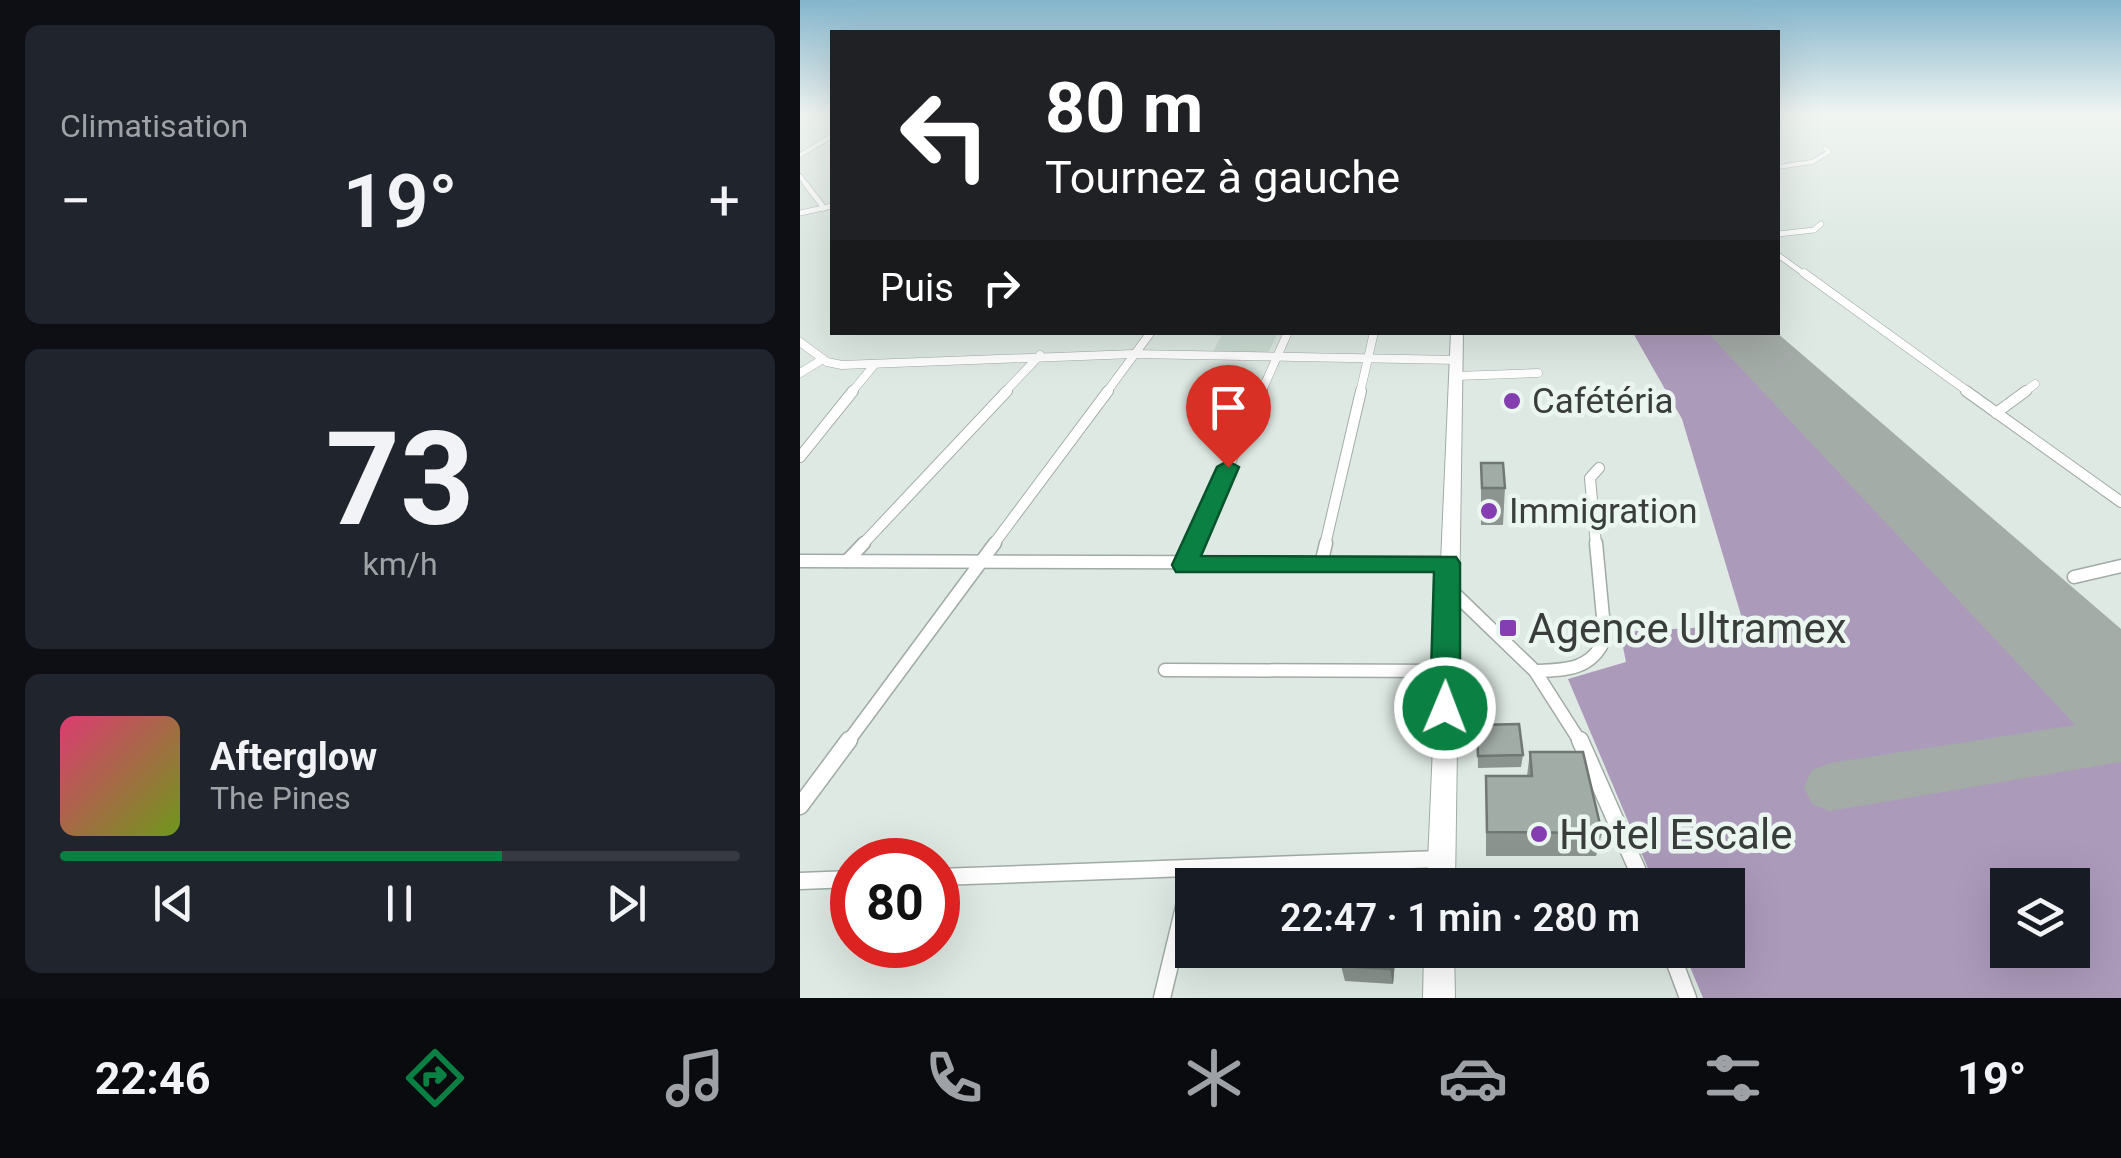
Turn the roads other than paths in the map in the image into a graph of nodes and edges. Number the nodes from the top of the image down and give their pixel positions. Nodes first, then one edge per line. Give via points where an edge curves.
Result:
1 (1812, 162) edge
2 (1780, 168) edge
3 (800, 176) edge
4 (830, 206) edge
5 (824, 208) junction
6 (800, 213) edge
7 (1821, 224) dead end
8 (1780, 234) edge
9 (1780, 256) edge
10 (1149, 335) edge
11 (1287, 335) edge
12 (1373, 335) edge
13 (1458, 335) edge
14 (800, 342) edge
15 (1134, 354) junction
16 (1040, 355) junction
17 (1277, 358) junction
18 (1368, 358) junction
19 (823, 359) junction
20 (874, 364) junction
21 (1456, 368) junction
22 (800, 373) edge
23 (1538, 373) dead end
24 (2035, 384) dead end
25 (1996, 413) junction
26 (800, 457) edge
27 (1599, 468) dead end
28 (2121, 502) edge
29 (800, 561) edge
30 (846, 561) junction
31 (1447, 563) junction
32 (1321, 564) junction
33 (975, 565) junction
34 (1184, 565) junction
35 (2121, 566) edge
36 (2074, 576) dead end
37 (1447, 587) junction
38 (1166, 670) dead end
39 (1446, 671) junction
40 (1535, 671) junction
41 (800, 806) edge
42 (1441, 859) junction
43 (1237, 868) edge
44 (1441, 868) edge
45 (1637, 868) edge
46 (1175, 870) edge
47 (960, 876) edge
48 (830, 879) edge
49 (800, 880) edge
50 (1175, 943) edge
51 (1440, 968) edge
52 (1677, 968) edge
53 (1162, 998) edge
54 (1439, 998) edge
55 (1688, 998) edge

1 - 2 street
3 - 5 street
4 - 5 street
5 - 6 street
7 - 8 street
9 - 25 street
10 - 15 street
11 - 17 street
12 - 18 street
13 - 21 highway
14 - 19 street
15 - 16 street
15 - 17 street
15 - 33 street
16 - 20 street
16 - 30 street
17 - 18 street
17 - 34 street
18 - 21 street
18 - 32 street
19 - 20 street
19 - 22 street
20 - 26 street
21 - 23 street
21 - 31 highway
24 - 25 street
25 - 28 street
27 - 40 street via 1590,478 1605,638 1600,654 1577,668
29 - 30 street
30 - 33 street
31 - 32 street
31 - 37 highway
32 - 34 street
33 - 34 street
33 - 41 street
35 - 36 street
37 - 39 highway
37 - 40 street
38 - 39 street
39 - 42 highway
40 - 45 street via 1574,726
42 - 43 street
42 - 44 highway
46 - 47 street
48 - 49 street
50 - 53 street
51 - 54 highway
52 - 55 street

